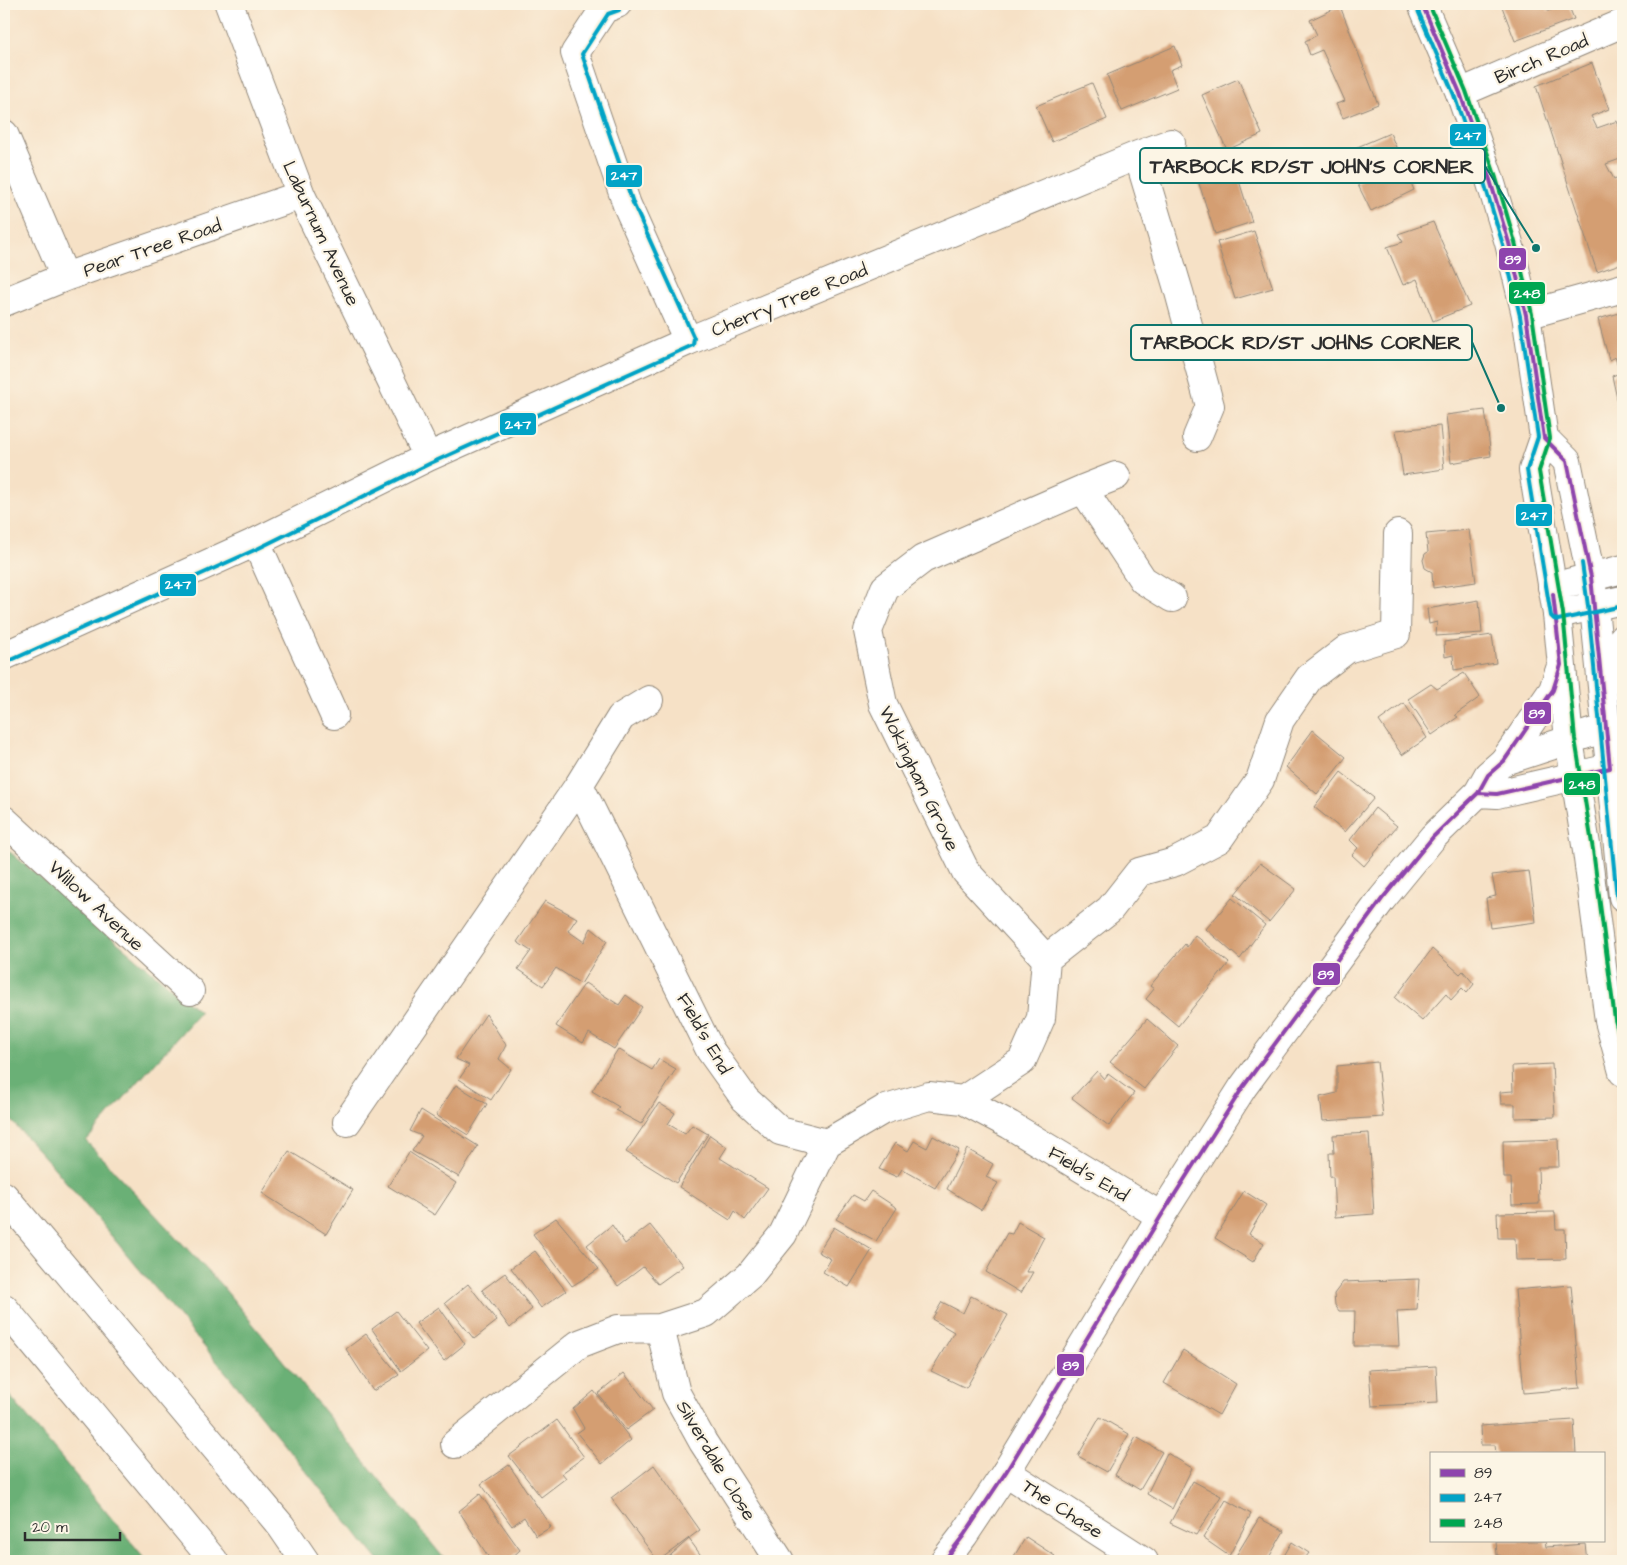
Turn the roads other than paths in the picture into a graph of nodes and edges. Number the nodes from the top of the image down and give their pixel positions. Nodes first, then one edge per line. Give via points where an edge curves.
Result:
1 (229, 4) edge
2 (617, 4) edge
3 (1422, 4) edge
4 (1623, 24) edge
5 (1460, 93) junction
6 (4, 134) edge
7 (1171, 143) dead end
8 (1138, 155) junction
9 (301, 195) junction
10 (64, 277) junction
11 (1623, 288) edge
12 (4, 302) edge
13 (1526, 315) junction
14 (688, 341) junction
15 (1197, 437) dead end
16 (1544, 438) junction
17 (428, 456) junction
18 (1116, 476) dead end
19 (1083, 489) junction
20 (1398, 534) dead end
21 (256, 542) junction
22 (1623, 569) edge
23 (1591, 577) junction
24 (1552, 587) junction
25 (1172, 598) dead end
26 (1623, 600) edge
27 (1594, 606) junction
28 (1557, 614) junction
29 (1623, 638) edge
30 (4, 656) edge
31 (1561, 665) junction
32 (1602, 690) junction
33 (649, 700) dead end
34 (334, 715) dead end
35 (1606, 728) junction
36 (1569, 740) junction
37 (1504, 761) junction
38 (1610, 768) junction
39 (1574, 776) junction
40 (579, 785) junction
41 (1478, 793) junction
42 (4, 820) edge
43 (1623, 897) edge
44 (1046, 959) junction
45 (190, 991) dead end
46 (1623, 1072) edge
47 (963, 1100) junction
48 (347, 1122) dead end
49 (827, 1143) junction
50 (4, 1196) edge
51 (1161, 1216) junction
52 (4, 1308) edge
53 (660, 1328) junction
54 (455, 1444) dead end
55 (1006, 1472) junction
56 (214, 1561) edge
57 (305, 1561) edge
58 (780, 1561) edge
59 (944, 1561) edge
60 (1144, 1561) edge

1 - 9 main road, Laburnum Avenue
2 - 14 main road via 604,9 575,53 627,205
3 - 5 main road
4 - 5 main road, Birch Road
5 - 13 main road via 1509,243
6 - 10 main road
7 - 8 main road, Cherry Tree Road
8 - 14 main road, Cherry Tree Road
8 - 15 main road via 1210,406
9 - 10 main road, Pear Tree Road
9 - 17 main road, Laburnum Avenue
10 - 12 main road, Pear Tree Road
11 - 13 main road
13 - 16 main road
14 - 17 main road, Cherry Tree Road
16 - 23 main road via 1567,461
16 - 24 main road via 1533,470
17 - 21 main road, Cherry Tree Road
18 - 19 main road, Wokingham Grove
19 - 25 main road via 1143,580
19 - 44 main road, Wokingham Grove via 923,559 885,588 868,631 883,704 966,872
20 - 44 main road via 1396,634 1348,649 1309,678 1280,720 1260,780 1219,839 1175,862 1139,872 1110,909
21 - 30 main road, Cherry Tree Road
21 - 34 main road
22 - 23 main road
23 - 24 main road
23 - 27 main road
24 - 28 main road
26 - 27 main road
27 - 28 main road
27 - 32 main road
28 - 31 main road
29 - 32 main road via 1613,655
31 - 36 main road
31 - 37 main road via 1553,690
32 - 35 main road
33 - 40 main road via 621,717
35 - 36 main road
35 - 38 main road
36 - 37 main road
36 - 39 main road
37 - 41 main road via 1488,775
38 - 39 main road
38 - 43 main road
39 - 41 main road via 1497,794
39 - 46 main road via 1609,1021
40 - 48 main road
40 - 49 main road, Field's End via 710,1050 745,1099 780,1131
41 - 51 main road via 1433,837 1382,899 1243,1087
42 - 45 main road, Willow Avenue
44 - 47 main road via 1041,1018 1022,1060
47 - 49 main road, Field's End via 929,1096 883,1110
47 - 51 main road, Field's End
49 - 53 main road via 783,1234 750,1275 706,1313
50 - 57 main road via 281,1526
51 - 55 main road
52 - 56 main road
53 - 54 main road via 618,1329 579,1344
53 - 58 main road, Silverdale Close via 676,1393 703,1442
55 - 59 main road
55 - 60 main road, The Chase

